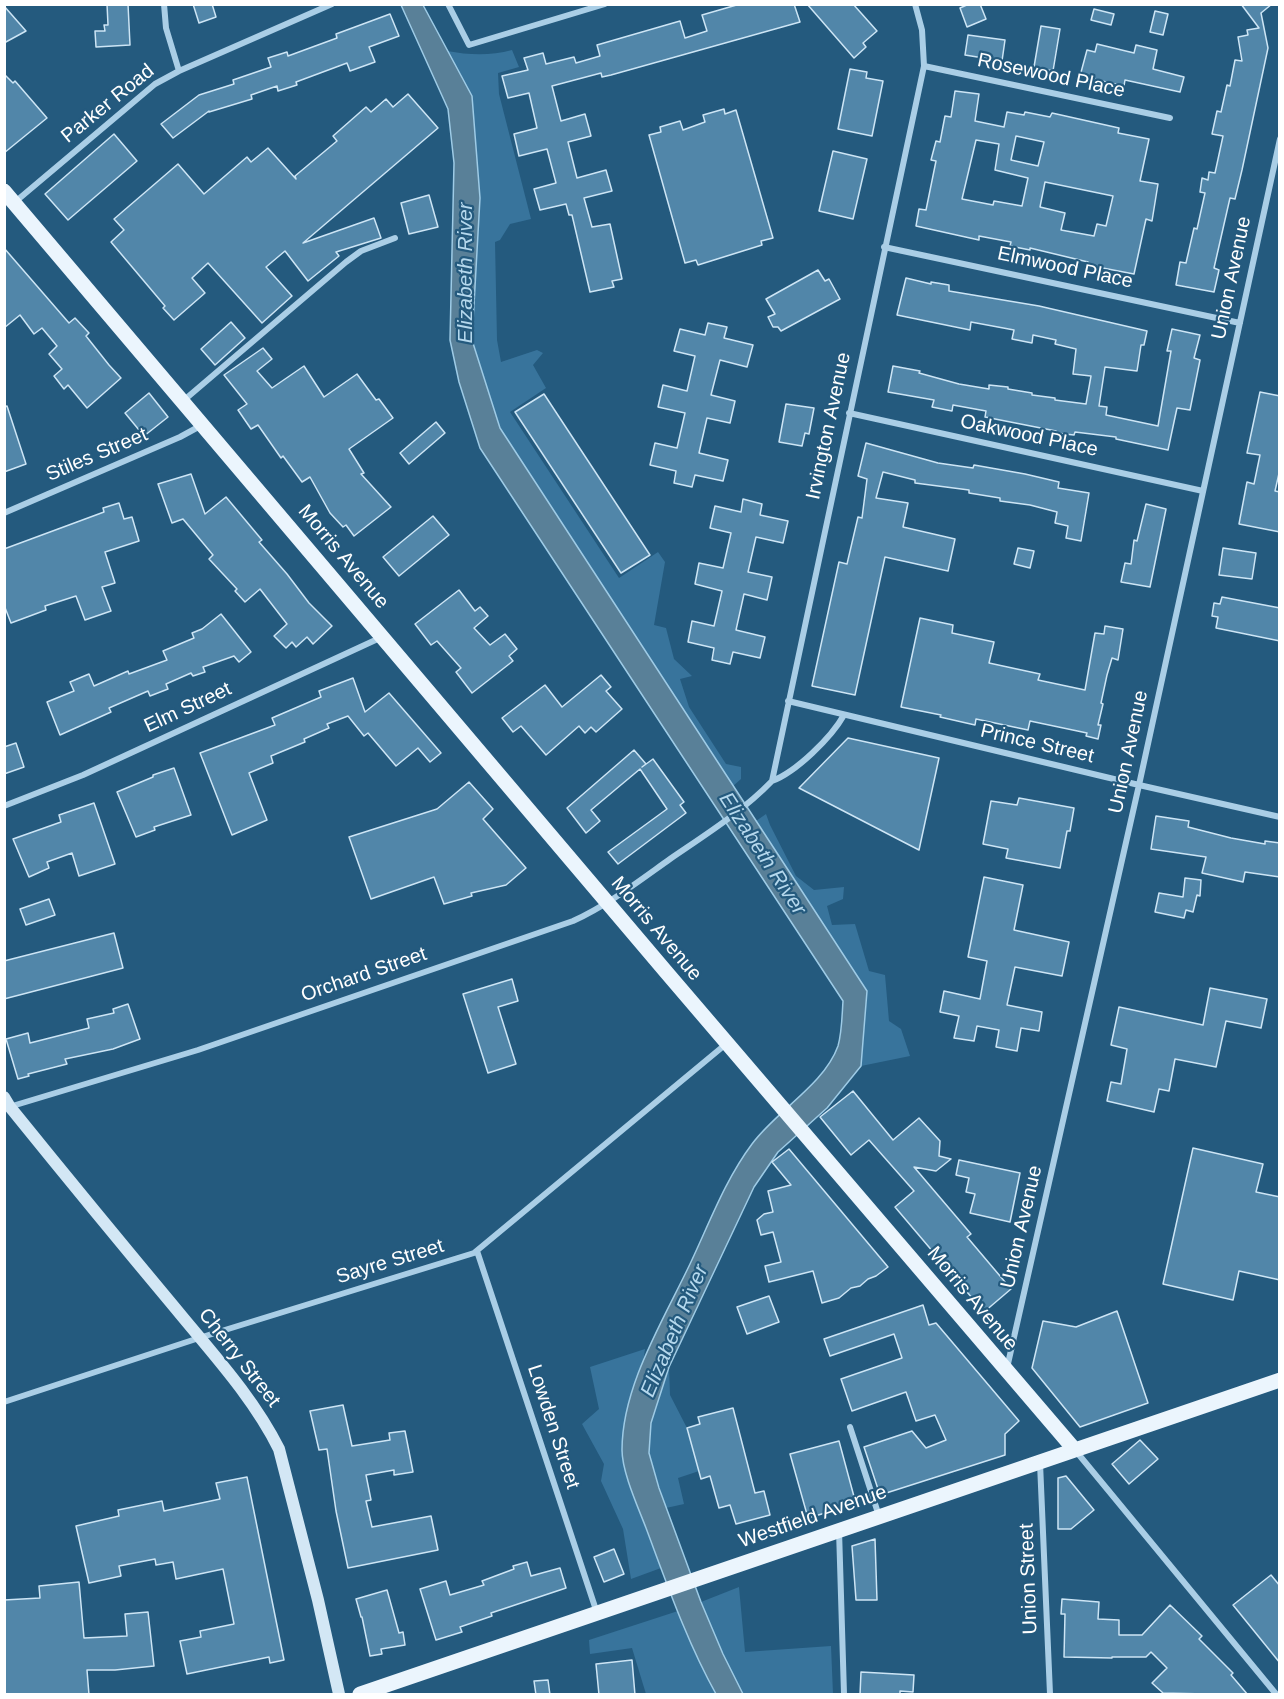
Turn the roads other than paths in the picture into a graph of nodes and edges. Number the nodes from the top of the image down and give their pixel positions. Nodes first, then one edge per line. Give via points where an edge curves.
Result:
1 (164, 4) edge
2 (332, 4) edge
3 (448, 4) edge
4 (605, 4) edge
5 (915, 4) edge
6 (924, 66) junction
7 (179, 71) junction
8 (1170, 118) dead end
9 (1280, 140) edge
10 (10, 197) edge
11 (395, 238) dead end
12 (884, 247) junction
13 (1240, 323) junction
14 (183, 401) junction
15 (849, 413) junction
16 (202, 424) junction
17 (1203, 491) junction
18 (4, 513) edge
19 (383, 636) junction
20 (788, 702) junction
21 (844, 715) junction
22 (772, 781) junction
23 (1139, 785) junction
24 (4, 806) edge
25 (1280, 817) edge
26 (607, 903) junction
27 (727, 1044) junction
28 (6, 1105) edge
29 (477, 1251) junction
30 (199, 1338) junction
31 (1007, 1372) junction
32 (1280, 1380) edge
33 (4, 1402) edge
34 (850, 1427) dead end
35 (1075, 1450) junction
36 (1040, 1462) junction
37 (879, 1517) junction
38 (839, 1530) junction
39 (597, 1614) junction
40 (339, 1695) edge
41 (360, 1695) edge
42 (844, 1695) edge
43 (1050, 1695) edge
44 (1276, 1695) edge

1 - 7 street via 166,28
2 - 7 street, Parker Road
3 - 4 street via 469,45
5 - 6 street, Irvington Avenue via 922,30
6 - 8 street, Rosewood Place
6 - 12 street, Irvington Avenue
7 - 10 street, Parker Road via 155,84
9 - 13 street, Union Avenue
10 - 14 main road, Morris Avenue
11 - 14 street via 361,251 346,262
12 - 13 street, Elmwood Place
12 - 15 street, Irvington Avenue
13 - 17 street, Union Avenue
14 - 16 main road, Morris Avenue
15 - 17 street, Oakwood Place
15 - 20 street, Irvington Avenue
16 - 18 street, Stiles Street
16 - 19 main road, Morris Avenue
17 - 23 street, Union Avenue
19 - 24 street, Elm Street via 83,775
19 - 26 main road, Morris Avenue
20 - 21 street, Prince Street
20 - 22 street, Irvington Avenue
21 - 22 street via 837,728 787,775
21 - 23 street, Prince Street
22 - 26 street, Orchard Street via 753,800
23 - 25 street, Prince Street
23 - 31 street, Union Avenue
26 - 27 main road, Morris Avenue
26 - 28 street, Orchard Street via 573,921 198,1050
27 - 29 street, Sayre Street
27 - 31 main road, Morris Avenue
28 - 30 street, Cherry Street
29 - 30 street, Sayre Street
29 - 39 street, Lowden Street
30 - 33 street, Sayre Street
30 - 40 street, Cherry Street via 251,1402 279,1449
31 - 35 main road, Morris Avenue
32 - 35 main road, Westfield Avenue
34 - 37 street
35 - 36 main road, Westfield Avenue
35 - 44 street, Morris Avenue
36 - 37 main road, Westfield Avenue
36 - 43 street, Union Street
37 - 38 main road, Westfield Avenue
38 - 39 main road, Westfield Avenue
38 - 42 street
39 - 41 main road, Westfield Avenue

